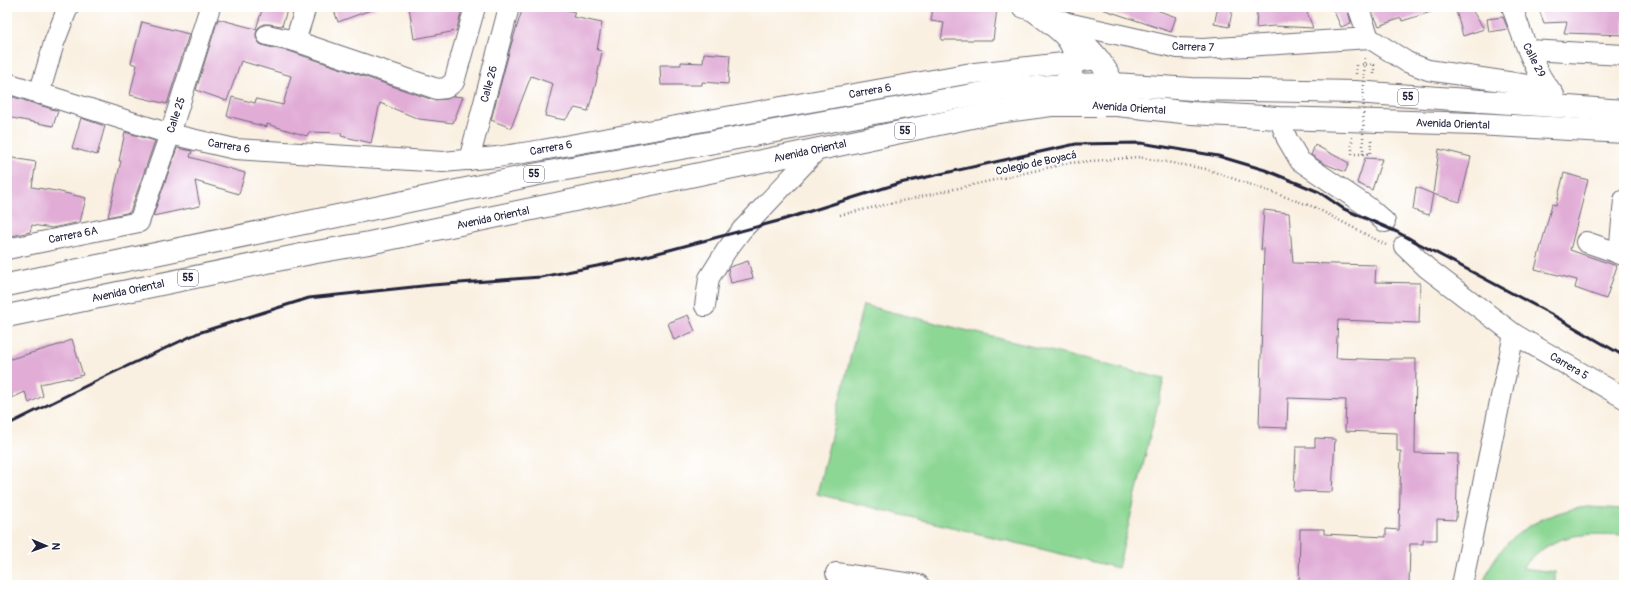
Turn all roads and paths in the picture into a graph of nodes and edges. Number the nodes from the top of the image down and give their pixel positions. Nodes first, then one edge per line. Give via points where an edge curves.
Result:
1 (68, 7) edge
2 (210, 7) edge
3 (306, 7) edge
4 (475, 7) edge
5 (509, 7) edge
6 (1358, 7) edge
7 (1512, 7) edge
8 (1029, 9) edge
9 (1063, 22) junction
10 (267, 35) dead end
11 (1370, 38) junction
12 (295, 41) junction
13 (1528, 50) junction
14 (1624, 55) edge
15 (1098, 59) junction
16 (1074, 61) junction
17 (1356, 64) dead end
18 (1374, 65) dead end
19 (1364, 75) dead end
20 (7, 83) edge
21 (1065, 84) junction
22 (1114, 84) junction
23 (1548, 88) junction
24 (39, 94) junction
25 (1117, 106) junction
26 (1566, 107) junction
27 (1624, 111) edge
28 (1279, 118) junction
29 (1624, 132) edge
30 (170, 134) junction
31 (818, 150) junction
32 (1352, 154) dead end
33 (1363, 154) junction
34 (1370, 154) dead end
35 (469, 160) junction
36 (1624, 200) edge
37 (840, 215) dead end
38 (139, 222) joint
39 (1385, 222) dead end
40 (1586, 242) dead end
41 (1396, 246) joint
42 (7, 249) edge
43 (1621, 254) edge
44 (7, 285) edge
45 (705, 306) dead end
46 (7, 316) edge
47 (1514, 334) junction
48 (1624, 398) edge
49 (836, 573) dead end
50 (919, 585) edge
51 (1462, 585) edge

1 - 24 street
2 - 30 street, Calle 25
3 - 12 street
4 - 12 street via 454,82 446,88 437,89
5 - 35 street, Calle 26
6 - 11 street
7 - 13 street, Calle 29
8 - 9 street, Carrera 7
8 - 16 main road via 1068,38 1074,48
9 - 11 street, Carrera 7 via 1178,48 1203,49
9 - 15 main road
10 - 12 street
11 - 23 street via 1407,62 1428,70
13 - 14 street
13 - 23 street, Calle 29
15 - 16 street, Carrera 6
15 - 22 main road
16 - 21 main road
16 - 35 street, Carrera 6 via 966,74 542,150
17 - 18 path
19 - 33 path, bridge
20 - 24 street, Carrera 6
21 - 22 main road, Avenida Oriental / 55
21 - 44 main road, Avenida Oriental / 55 via 1000,90 540,173
22 - 25 main road
22 - 26 main road, Avenida Oriental / 55 via 1192,89 1355,92
23 - 26 street, Calle 29
24 - 30 street, Carrera 6
25 - 28 main road, Avenida Oriental / 55
25 - 31 main road, Avenida Oriental / 55 via 1051,105 991,113
26 - 27 main road, Avenida Oriental / 55
28 - 29 main road, Avenida Oriental / 55
28 - 39 street via 1287,139 1300,161 1368,207
30 - 35 street, Carrera 6 via 235,148 443,162
30 - 38 street, Calle 25
31 - 45 street via 741,231 726,251 709,278
31 - 46 main road, Avenida Oriental / 55
32 - 33 path
33 - 34 path
36 - 43 street
37 - 41 path, Colegio de Boyacá via 1069,163 1138,157 1221,174 1314,207
38 - 42 street, Carrera 6A
40 - 43 street
41 - 47 street, Carrera 5
47 - 48 street, Carrera 5
47 - 51 street
49 - 50 street

